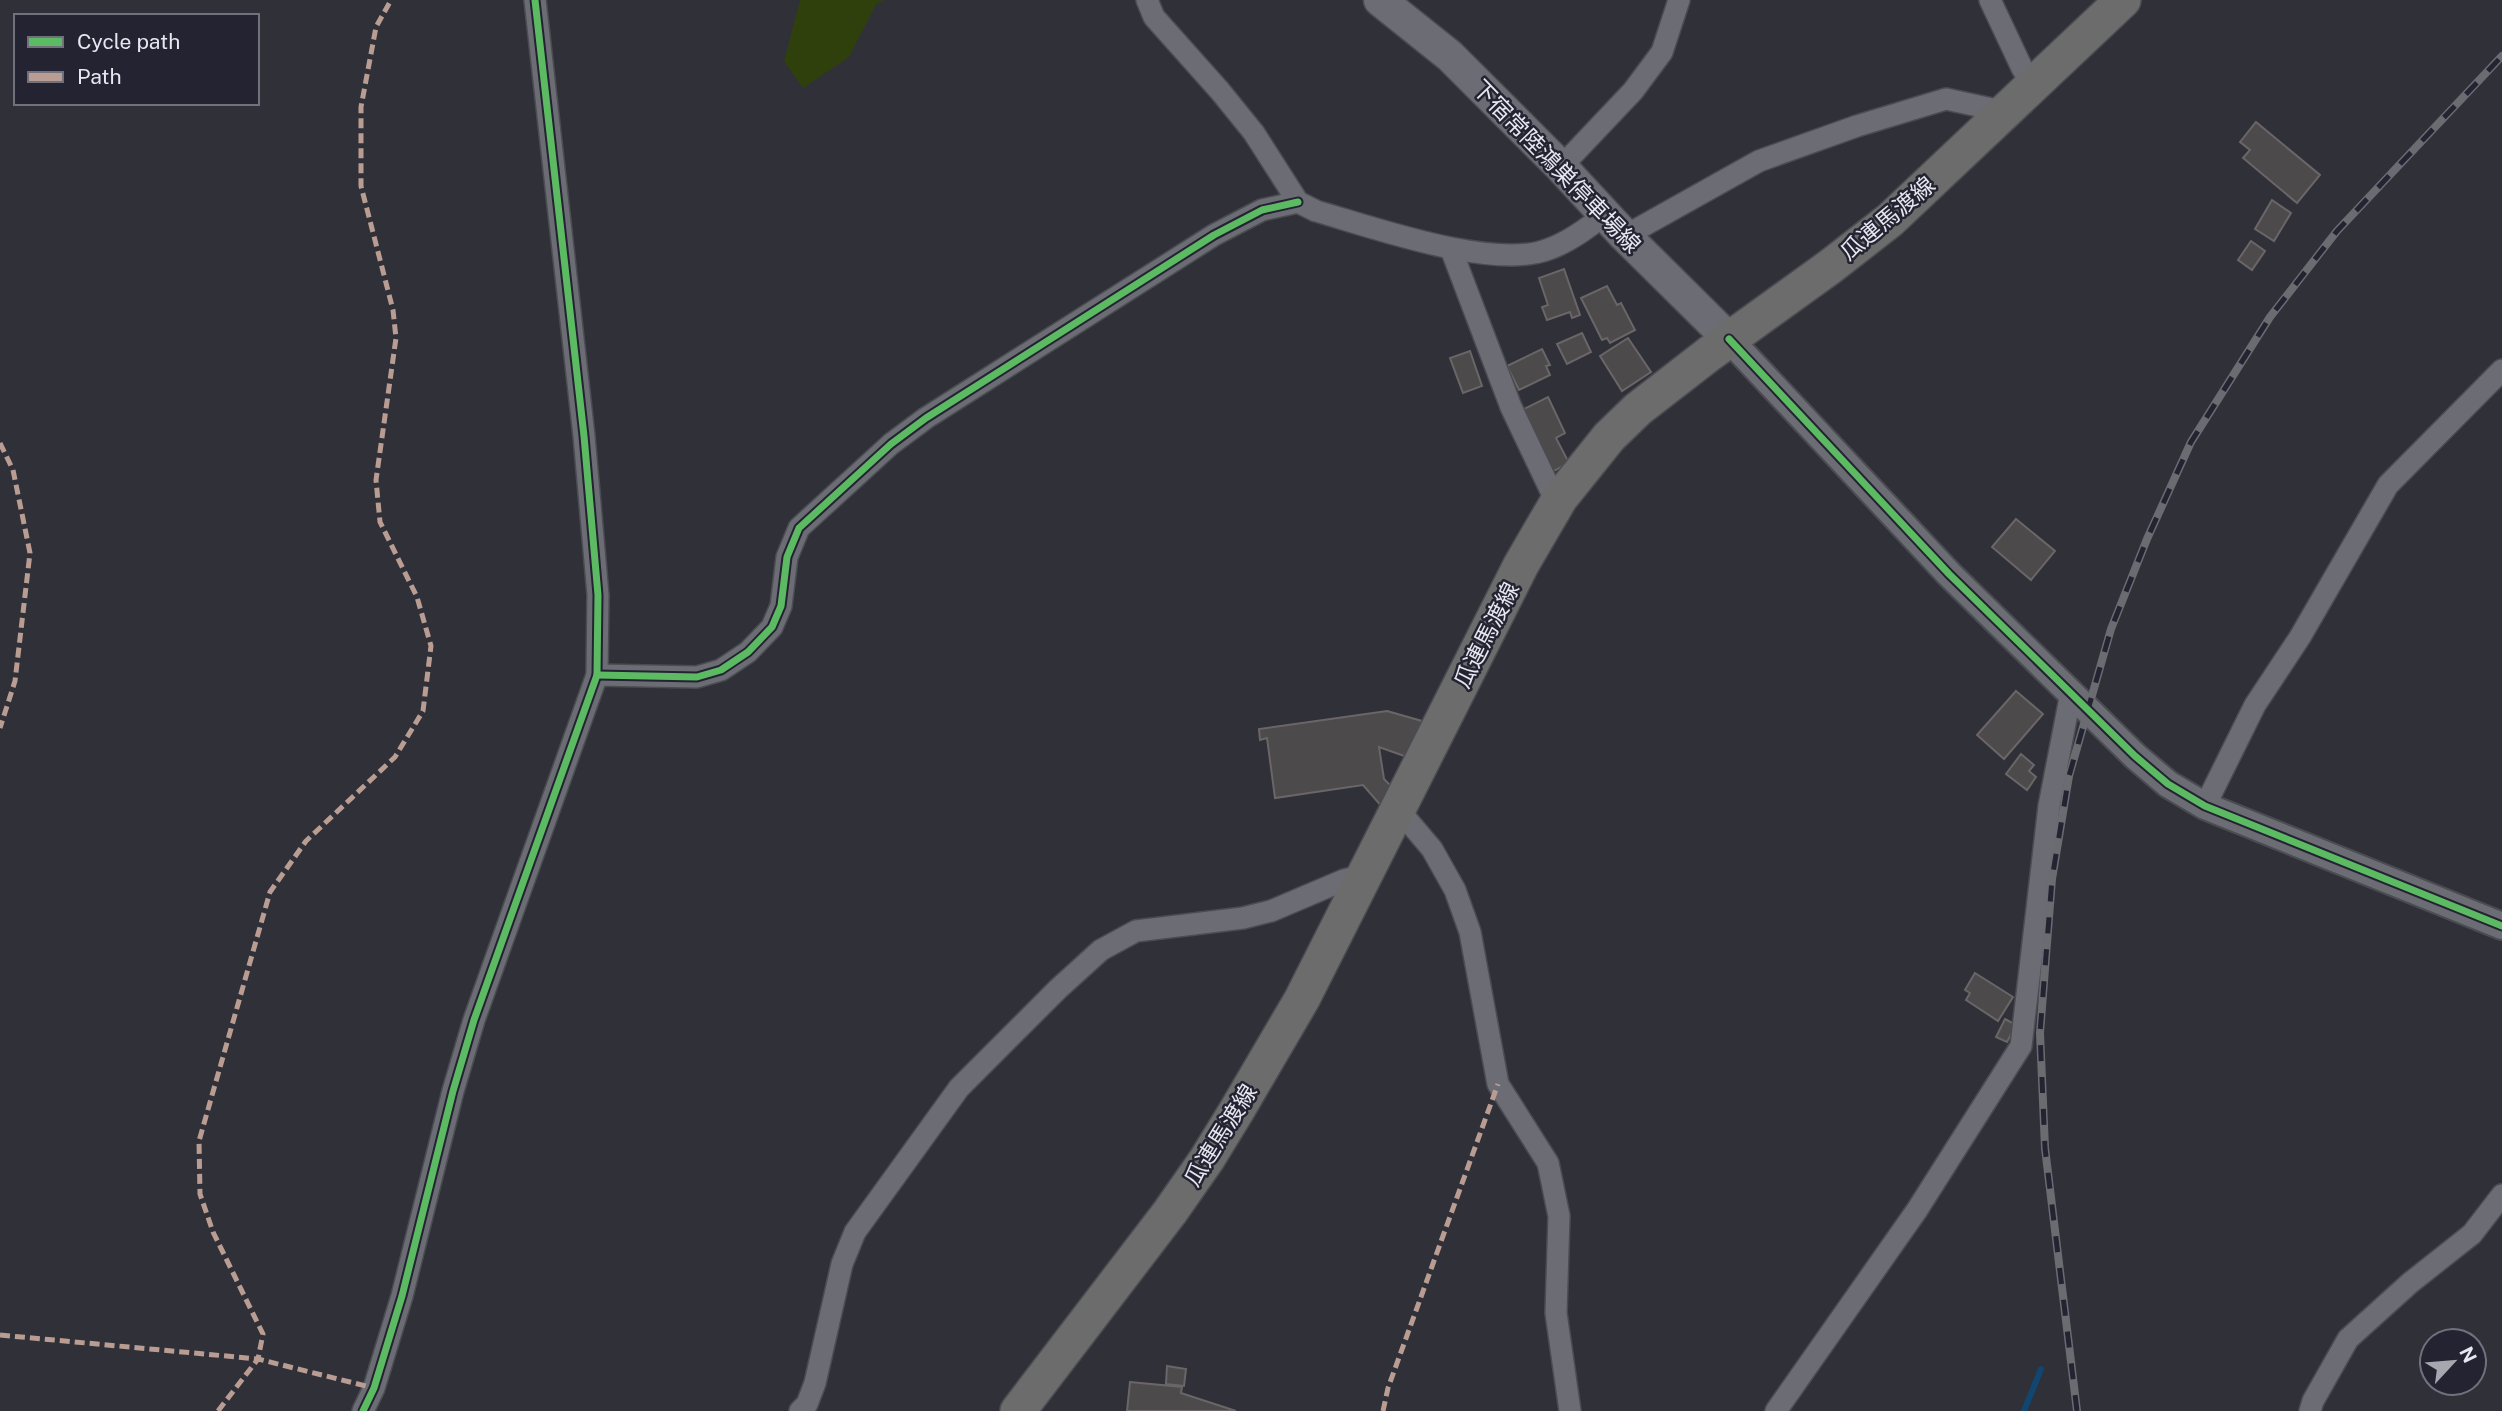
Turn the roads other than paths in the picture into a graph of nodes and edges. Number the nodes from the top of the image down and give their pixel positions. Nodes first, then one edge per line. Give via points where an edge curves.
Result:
1 (535, 0) edge
2 (1147, 0) edge
3 (1380, 0) edge
4 (1679, 0) edge
5 (1990, 0) edge
6 (2123, 0) edge
7 (2033, 86) junction
8 (2006, 112) junction
9 (1560, 167) junction
10 (1298, 202) junction
11 (1615, 225) junction
12 (1451, 249) junction
13 (1729, 339) junction
14 (2502, 370) edge
15 (1560, 498) junction
16 (597, 675) junction
17 (2071, 693) junction
18 (2205, 806) junction
19 (1398, 809) junction
20 (1365, 875) junction
21 (2502, 926) edge
22 (2502, 1195) edge
23 (363, 1411) edge
24 (800, 1411) edge
25 (1018, 1411) edge
26 (1570, 1411) edge
27 (1776, 1411) edge
28 (2310, 1411) edge

1 - 16 street via 589,489 598,595
2 - 10 street via 1154,17 1254,133
3 - 9 main road, 下宿常陸鴻巣停車場線 via 1450,56
4 - 9 street via 1662,52 1633,91
5 - 7 street
6 - 7 main road, 瓜連馬渡線
7 - 8 main road, 瓜連馬渡線
8 - 11 street via 1946,99 1759,161
8 - 13 main road, 瓜連馬渡線 via 1890,219
9 - 11 main road, 下宿常陸鴻巣停車場線
10 - 12 street
10 - 16 street via 1262,210 1214,236 891,444 799,528 787,557 781,606 772,627 748,652 721,670 697,677
11 - 12 street via 1591,226 1548,250 1514,255
11 - 13 main road, 下宿常陸鴻巣停車場線
12 - 15 street via 1511,407 1550,489
13 - 15 main road, 瓜連馬渡線 via 1638,409
13 - 17 street via 1949,575
14 - 18 street via 2388,485 2255,705
15 - 19 main road, 瓜連馬渡線 via 1521,565
16 - 23 street via 474,1020 402,1296
17 - 18 street via 2168,784
17 - 27 street via 2049,806 2021,1046 1917,1210
18 - 21 street
19 - 20 main road, 瓜連馬渡線
19 - 26 street via 1432,849 1455,890 1470,932 1498,1084 1548,1163 1559,1216 1556,1313
20 - 24 street via 1243,918 1136,931 1101,950 1058,989 959,1088 855,1232 842,1264 815,1383
20 - 25 main road, 瓜連馬渡線 via 1302,999 1207,1159
22 - 28 street via 2472,1234 2348,1339

